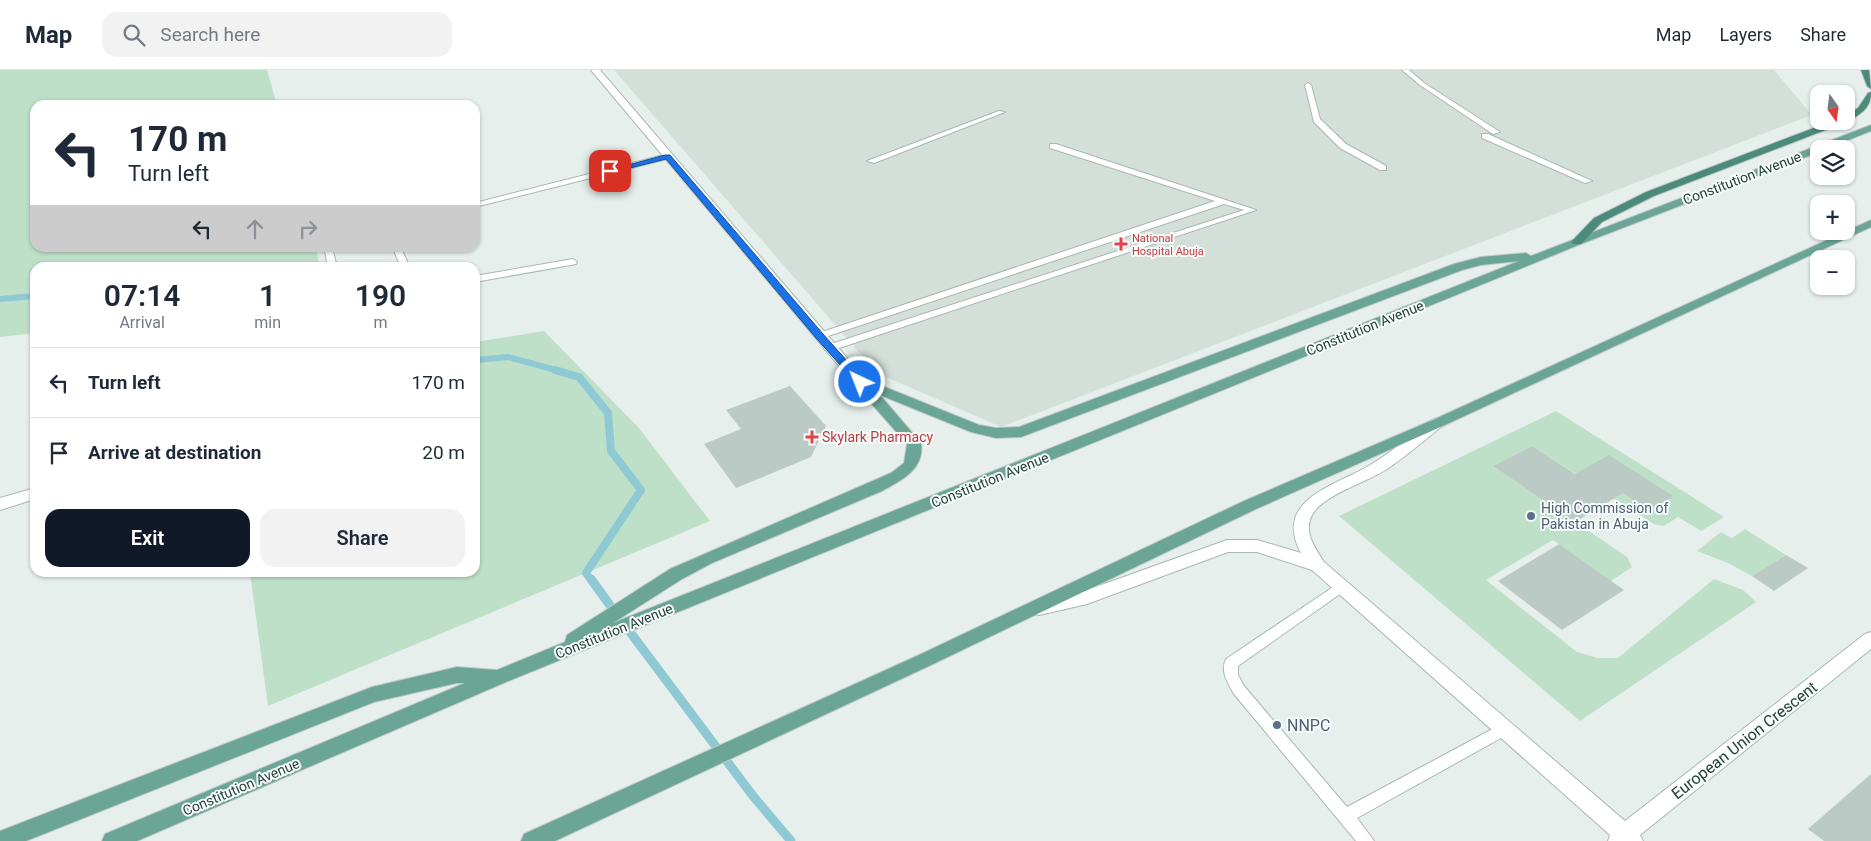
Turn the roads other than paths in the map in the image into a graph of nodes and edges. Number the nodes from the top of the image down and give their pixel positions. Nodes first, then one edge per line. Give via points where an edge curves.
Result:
1 (595, 70) edge
2 (1405, 70) edge
3 (1865, 70) edge
4 (1308, 85) dead end
5 (1871, 86) edge
6 (1871, 96) edge
7 (1001, 112) dead end
8 (1855, 114) edge
9 (1871, 128) edge
10 (1817, 130) edge
11 (1496, 132) dead end
12 (1485, 136) dead end
13 (1053, 146) dead end
14 (668, 156) junction
15 (871, 161) dead end
16 (1383, 168) dead end
17 (1588, 182) dead end
18 (1223, 201) junction
19 (480, 204) edge
20 (1871, 223) edge
21 (1577, 242) junction
22 (1542, 256) junction
23 (573, 262) dead end
24 (480, 278) edge
25 (819, 336) junction
26 (830, 348) junction
27 (860, 382) junction
28 (1440, 422) junction
29 (30, 495) edge
30 (0, 504) edge
31 (1318, 566) junction
32 (1342, 586) junction
33 (1031, 610) junction
34 (1871, 639) edge
35 (543, 660) junction
36 (499, 677) junction
37 (1505, 729) junction
38 (1345, 816) junction
39 (1625, 839) edge
40 (0, 841) edge
41 (113, 841) edge
42 (532, 841) edge
43 (1366, 841) edge

1 - 14 street
2 - 11 lane
3 - 5 highway
4 - 16 lane via 1317,120 1343,146
6 - 8 highway
7 - 15 lane
9 - 21 main road, Constitution Avenue
10 - 21 highway via 1650,194 1598,220
12 - 17 lane
13 - 18 lane
14 - 19 lane
14 - 25 street
18 - 25 lane
18 - 26 lane via 1252,210
20 - 28 main road
21 - 22 main road, Constitution Avenue
22 - 27 main road via 1481,261 1458,267 1022,432 1002,434 976,430
22 - 35 main road, Constitution Avenue
23 - 24 lane
25 - 26 street
26 - 27 street
27 - 35 main road via 914,442 911,465 906,471 877,487 737,544 684,570
28 - 31 street via 1381,467 1328,493 1311,506 1302,520 1303,544
28 - 33 main road via 1250,505
29 - 30 street
31 - 32 street
31 - 33 street via 1257,546 1227,546 1081,599
32 - 37 street
32 - 38 lane via 1231,663 1231,676 1239,690
33 - 42 main road
34 - 39 street, European Union Crescent
35 - 36 main road, Constitution Avenue
36 - 40 main road via 457,675 372,695
36 - 41 main road, Constitution Avenue
37 - 38 lane
37 - 39 street
38 - 43 lane

